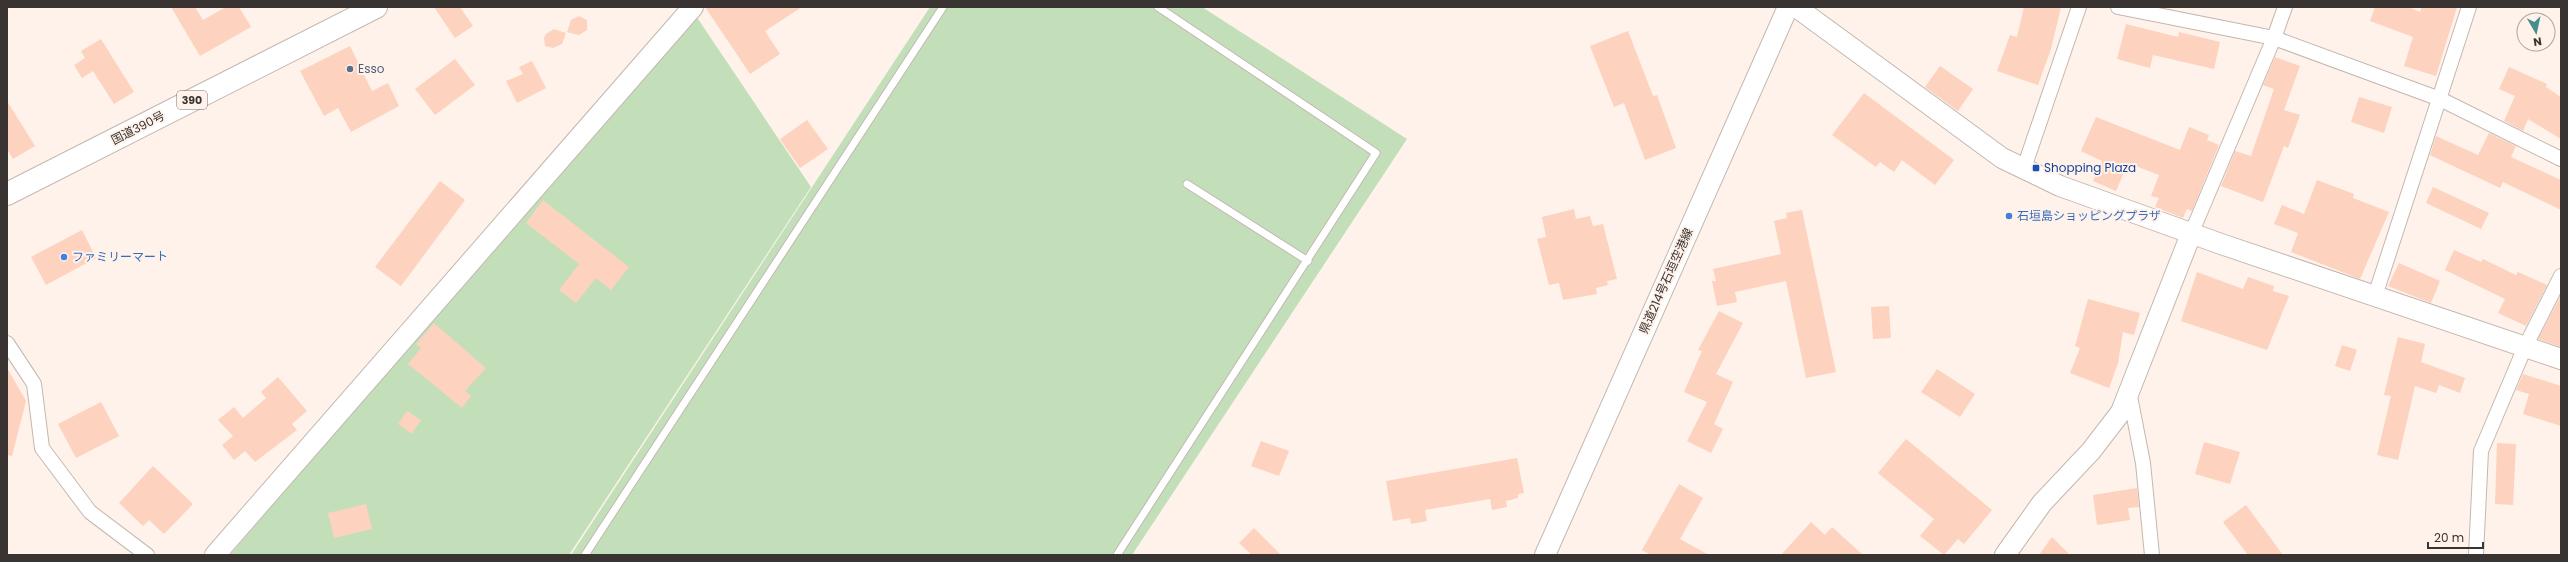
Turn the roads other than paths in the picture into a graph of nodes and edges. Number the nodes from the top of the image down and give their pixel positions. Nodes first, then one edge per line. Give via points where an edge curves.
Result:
1 (376, 7) edge
2 (693, 7) edge
3 (943, 7) edge
4 (1158, 7) edge
5 (1788, 7) edge
6 (1796, 7) edge
7 (2079, 7) edge
8 (2118, 7) edge
9 (2285, 7) edge
10 (2469, 7) edge
11 (2274, 38) junction
12 (2440, 98) junction
13 (2561, 159) edge
14 (2024, 168) junction
15 (1187, 184) dead end
16 (7, 194) edge
17 (2192, 234) junction
18 (1308, 261) junction
19 (2561, 276) edge
20 (2375, 296) junction
21 (7, 343) edge
22 (2525, 347) junction
23 (2561, 359) edge
24 (2129, 391) junction
25 (147, 555) edge
26 (215, 555) edge
27 (585, 555) edge
28 (1117, 555) edge
29 (1544, 555) edge
30 (2005, 555) edge
31 (2152, 555) edge
32 (2476, 555) edge

1 - 16 highway, 国道390号 / 390
2 - 26 street
3 - 27 lane
4 - 18 lane via 1376,153
5 - 29 street, 県道214号石垣空港線
6 - 14 street via 2002,158
7 - 14 street
8 - 11 street
9 - 11 street
10 - 12 street
11 - 12 street
11 - 17 street
12 - 13 street
12 - 20 street
14 - 17 street via 2060,186
15 - 18 lane
17 - 20 street
17 - 24 street
18 - 28 lane
19 - 22 street
20 - 22 street
21 - 25 street via 34,384 42,448 90,512
22 - 23 street
22 - 32 street via 2481,451
24 - 30 street via 2121,412 2091,451 2042,503
24 - 31 street via 2143,463

